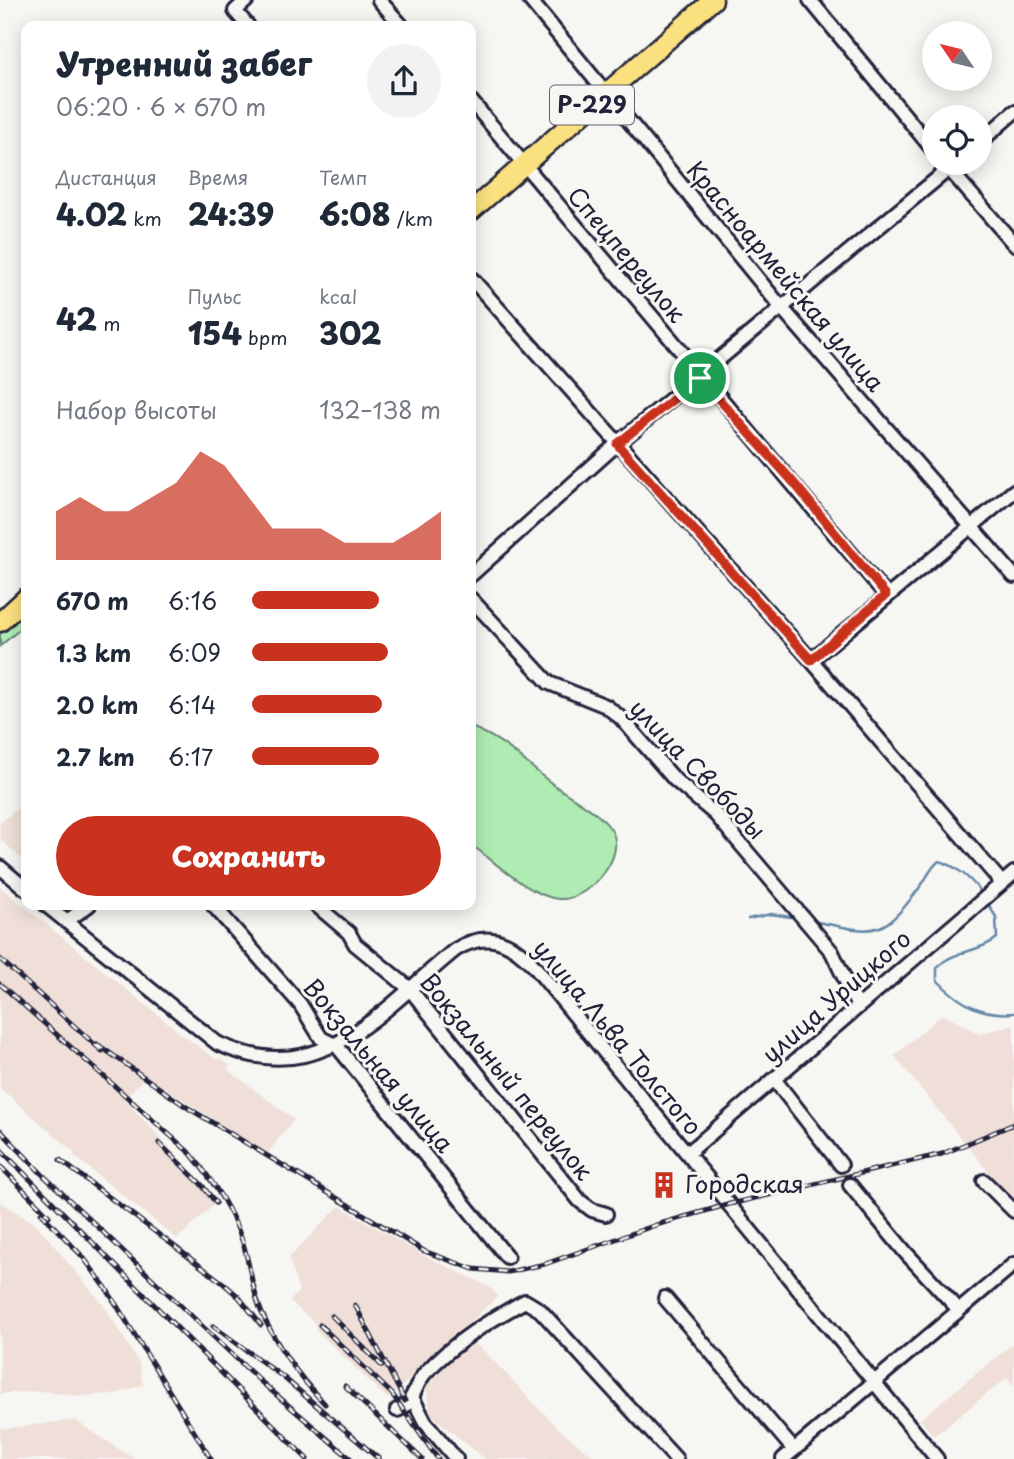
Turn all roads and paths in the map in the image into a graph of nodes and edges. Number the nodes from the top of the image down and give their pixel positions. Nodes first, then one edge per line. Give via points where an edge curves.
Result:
1 (247, 0) edge
2 (379, 0) edge
3 (530, 0) edge
4 (713, 0) edge
5 (810, 0) edge
6 (244, 21) edge
7 (398, 21) edge
8 (605, 94) junction
9 (476, 107) edge
10 (1014, 112) edge
11 (992, 131) edge
12 (922, 136) edge
13 (523, 165) junction
14 (938, 175) edge
15 (958, 175) edge
16 (476, 207) edge
17 (1014, 244) edge
18 (476, 284) edge
19 (780, 307) junction
20 (700, 378) junction
21 (617, 444) junction
22 (1014, 491) edge
23 (970, 526) junction
24 (476, 571) edge
25 (1014, 576) edge
26 (886, 595) junction
27 (21, 603) edge
28 (476, 604) edge
29 (0, 622) edge
30 (811, 660) junction
31 (0, 867) edge
32 (1014, 873) edge
33 (1002, 883) junction
34 (21, 885) edge
35 (53, 910) edge
36 (82, 910) edge
37 (217, 910) edge
38 (322, 910) edge
39 (67, 921) junction
40 (409, 988) junction
41 (858, 1007) junction
42 (337, 1046) junction
43 (774, 1079) junction
44 (688, 1153) junction
45 (841, 1166) dead end
46 (984, 1181) dead end
47 (850, 1185) dead end
48 (1014, 1211) edge
49 (606, 1214) dead end
50 (507, 1257) dead end
51 (1014, 1264) edge
52 (665, 1298) dead end
53 (959, 1310) junction
54 (873, 1382) junction
55 (412, 1398) junction
56 (397, 1410) dead end
57 (788, 1455) edge
58 (456, 1459) edge
59 (676, 1459) edge
60 (937, 1459) edge

1 - 6 street via 235,11
2 - 7 street
3 - 8 street, Красноармейская улица
4 - 8 highway, Р-229
5 - 12 street
8 - 13 highway, Р-229
8 - 19 street, Красноармейская улица
9 - 13 street, Спецпереулок
10 - 11 street
13 - 16 highway, Р-229
13 - 20 street, Спецпереулок
14 - 19 street
15 - 17 street
18 - 21 street
19 - 20 street
19 - 23 street, Красноармейская улица
20 - 21 street
20 - 26 street, Спецпереулок
21 - 24 street
21 - 30 street
22 - 23 street
23 - 25 street, Красноармейская улица
23 - 26 street
26 - 30 street
27 - 29 highway
28 - 41 street, улица Свободы via 549,683 606,706 675,780 716,815 832,952
30 - 33 street
31 - 34 street
32 - 33 street, улица Урицкого
33 - 41 street, улица Урицкого
35 - 39 street, улица Льва Толстого
36 - 39 street
37 - 42 street, Вокзальная улица via 300,1004 321,1038
38 - 40 street, Вокзальный переулок
39 - 42 street, улица Льва Толстого via 217,1043 241,1054 301,1057
40 - 42 street, улица Льва Толстого
40 - 44 street, улица Льва Толстого via 466,943 489,937 501,940 534,966
40 - 49 street, Вокзальный переулок via 580,1201
41 - 43 street, улица Урицкого
42 - 50 street, Вокзальная улица
43 - 44 street, улица Урицкого
43 - 45 street
44 - 54 street, улица Льва Толстого
46 - 48 street
47 - 53 street
51 - 53 street
52 - 57 street
53 - 54 street
54 - 57 street
54 - 60 street, улица Льва Толстого
55 - 56 street
55 - 58 street
55 - 59 street via 424,1374 460,1340 525,1301 540,1310

